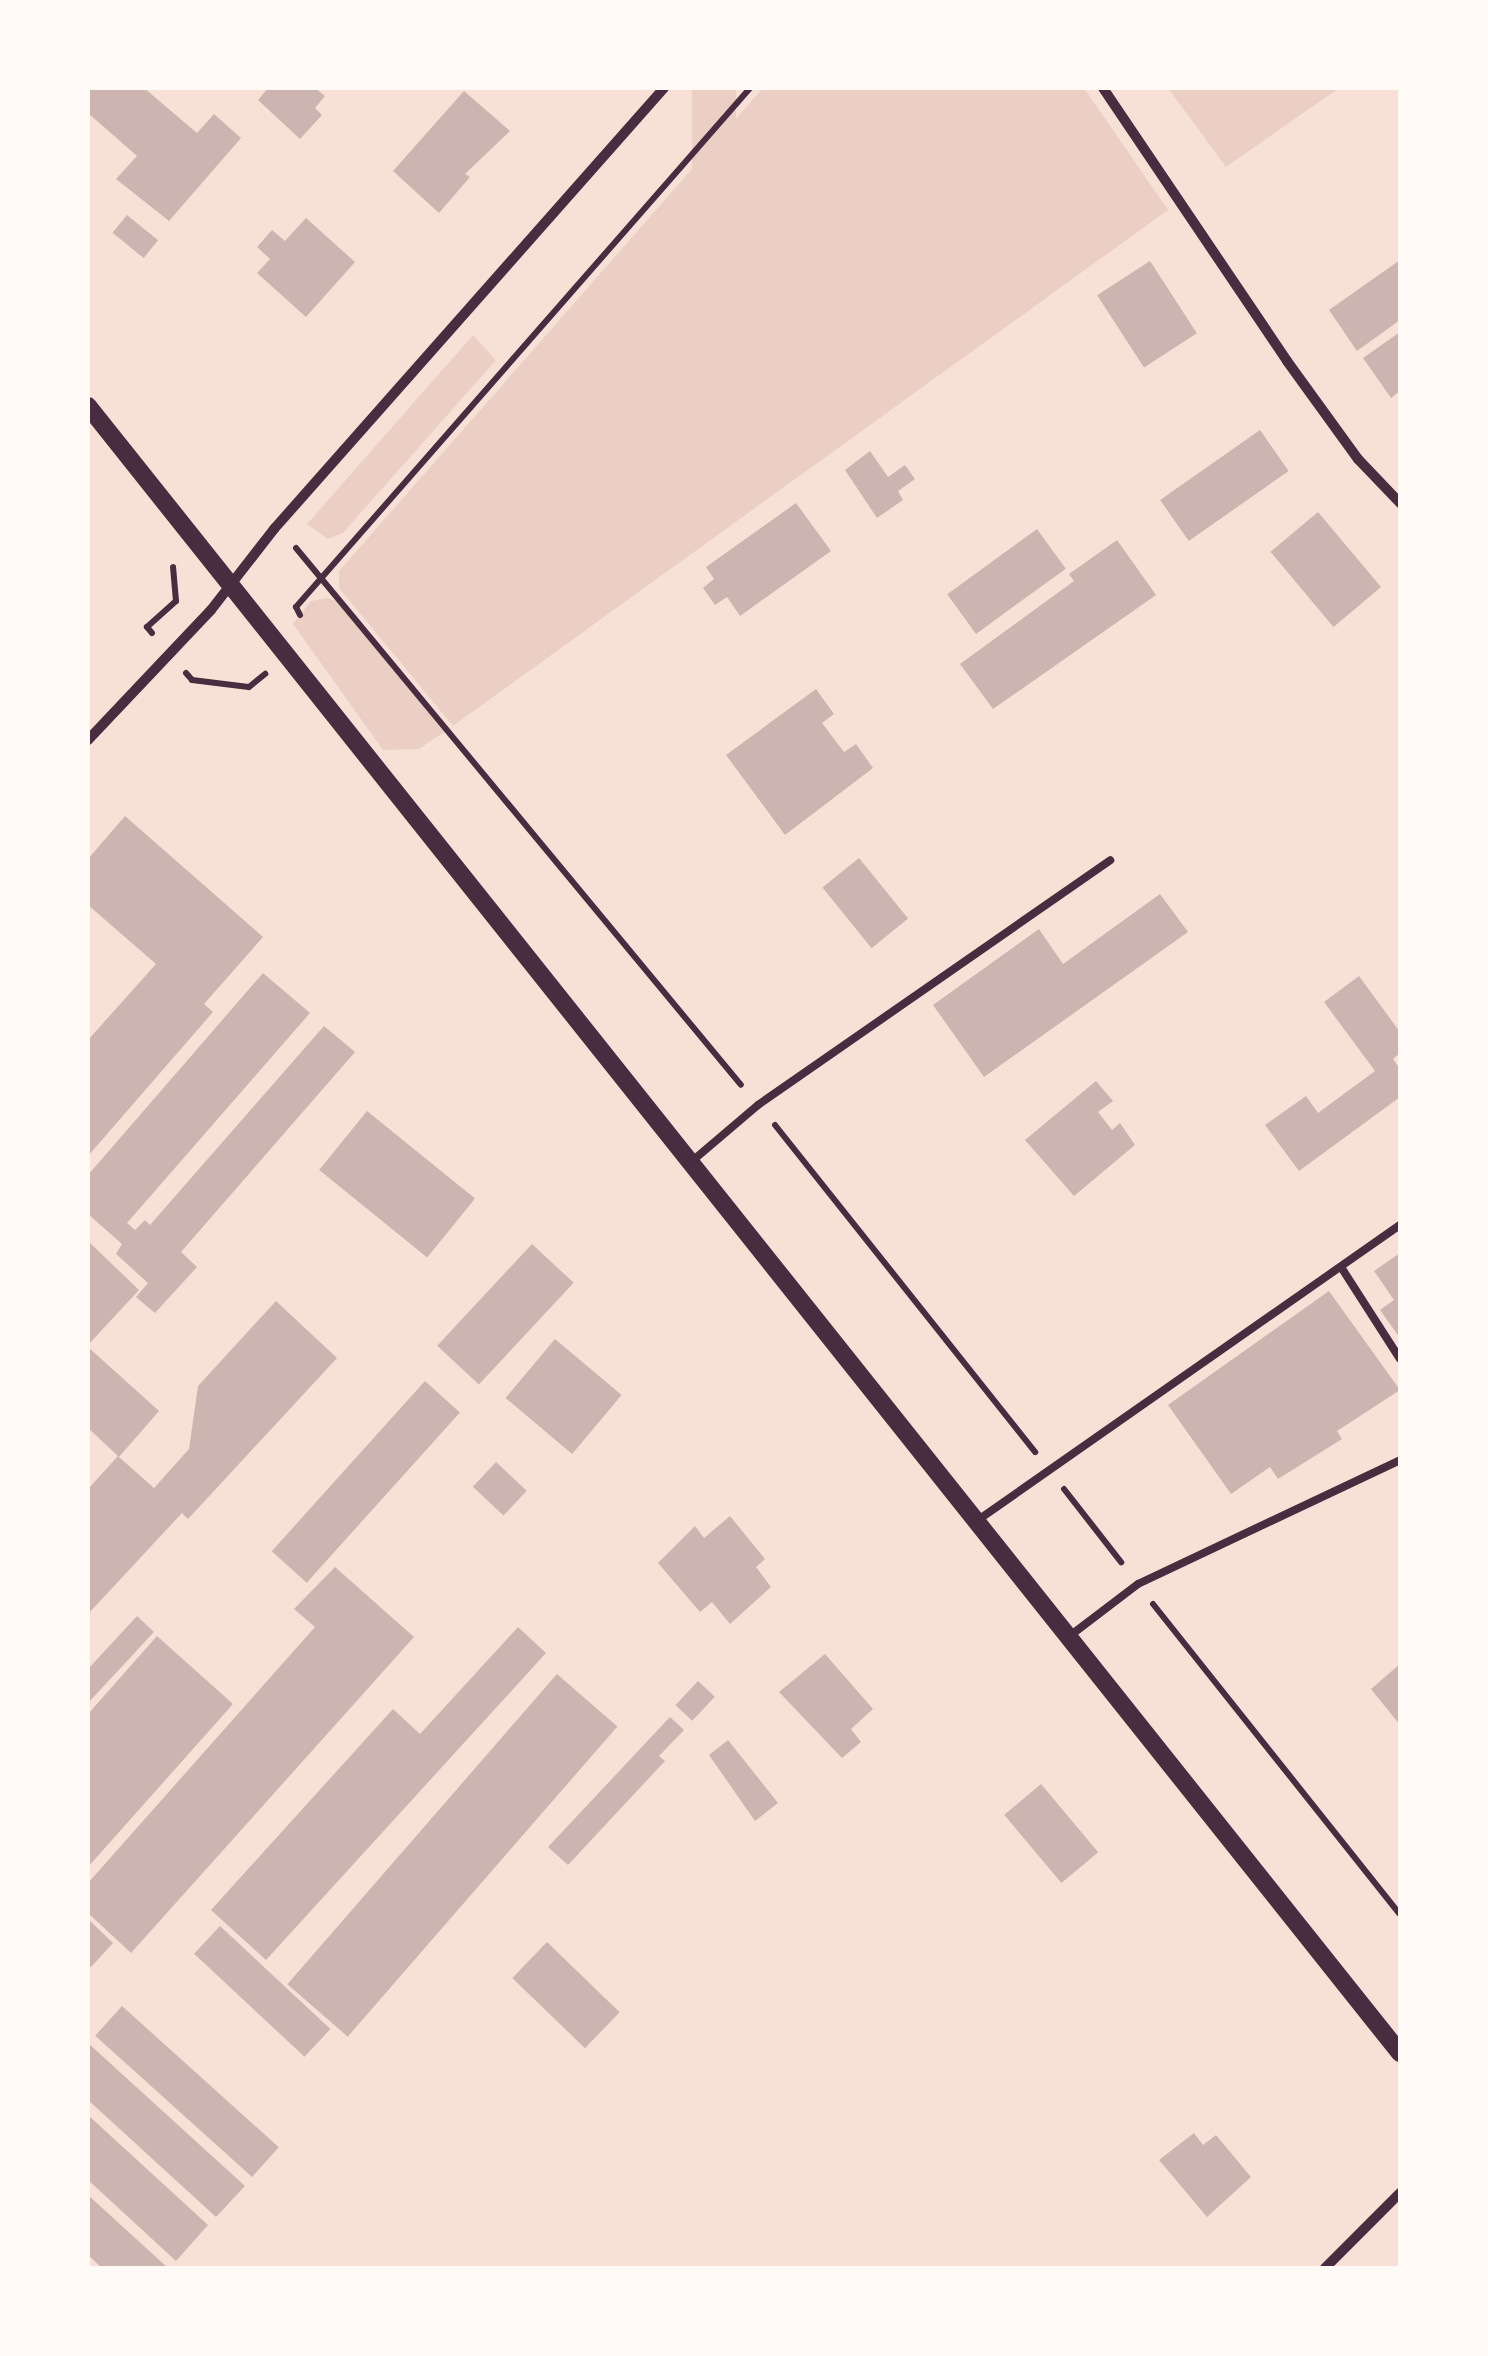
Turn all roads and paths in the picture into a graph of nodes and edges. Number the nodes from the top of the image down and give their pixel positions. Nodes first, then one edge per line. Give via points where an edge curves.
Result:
1 (664, 88) edge
2 (750, 88) edge
3 (1103, 88) edge
4 (88, 406) edge
5 (1400, 503) edge
6 (292, 544) dead end
7 (324, 574) junction
8 (228, 587) junction
9 (88, 740) edge
10 (1110, 860) dead end
11 (758, 1105) junction
12 (688, 1165) junction
13 (1400, 1225) edge
14 (1340, 1267) junction
15 (1400, 1359) edge
16 (1400, 1460) edge
17 (1050, 1472) junction
18 (974, 1522) junction
19 (1138, 1584) junction
20 (1068, 1638) junction
21 (1400, 1914) edge
22 (1400, 2053) edge
23 (1400, 2193) edge
24 (1325, 2268) edge

1 - 8 street
2 - 7 path
3 - 5 street via 1287,361 1358,459
4 - 8 street
6 - 7 path
7 - 11 path
8 - 9 street
8 - 12 street
10 - 11 lane
11 - 12 lane
11 - 17 path
12 - 18 street
13 - 14 lane
14 - 15 lane
14 - 17 lane
16 - 19 lane
17 - 18 lane
17 - 19 path
18 - 20 street
19 - 20 lane
19 - 21 path
20 - 22 street
23 - 24 street

